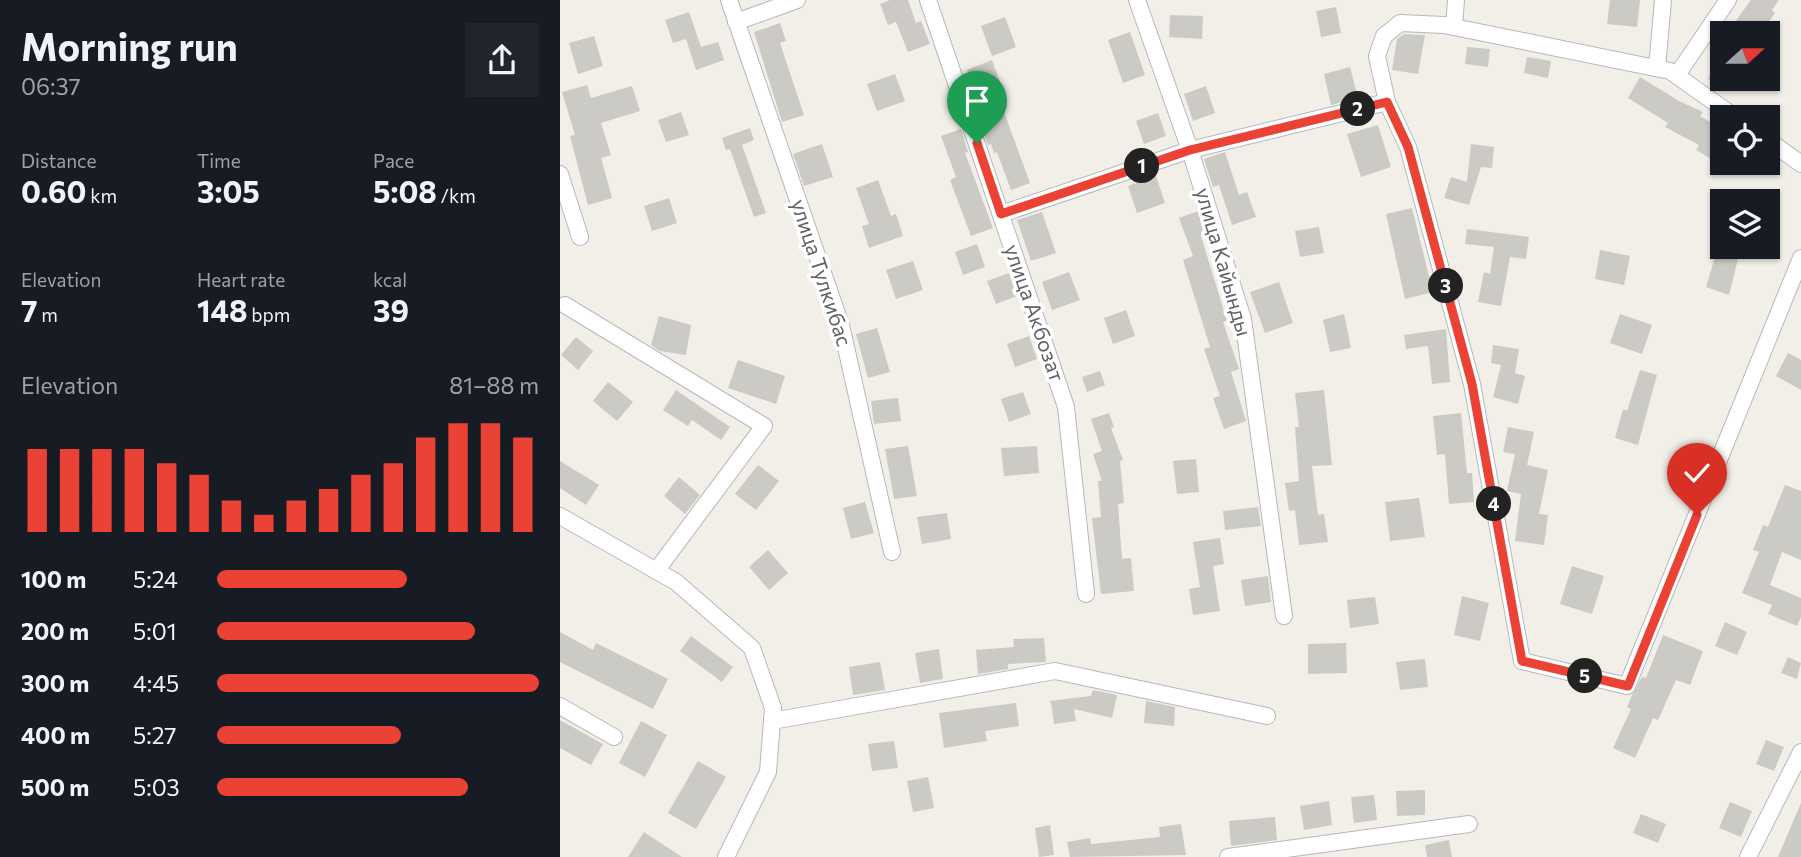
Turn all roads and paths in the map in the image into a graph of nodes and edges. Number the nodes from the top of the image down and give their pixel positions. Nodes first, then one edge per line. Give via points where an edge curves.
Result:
1 (729, 0) edge
2 (797, 0) edge
3 (928, 0) edge
4 (1138, 0) edge
5 (1457, 0) edge
6 (1663, 0) edge
7 (1728, 0) edge
8 (736, 22) junction
9 (1449, 26) junction
10 (1657, 68) junction
11 (1677, 75) junction
12 (1387, 102) junction
13 (1718, 105) edge
14 (1780, 149) edge
15 (1190, 150) junction
16 (1801, 164) edge
17 (560, 174) edge
18 (1001, 214) junction
19 (580, 237) dead end
20 (1801, 258) edge
21 (565, 305) dead end
22 (560, 516) edge
23 (892, 552) dead end
24 (656, 571) junction
25 (1086, 594) dead end
26 (1284, 616) dead end
27 (560, 706) edge
28 (1267, 716) dead end
29 (772, 721) junction
30 (614, 737) dead end
31 (1801, 752) edge
32 (1469, 824) dead end
33 (726, 857) edge
34 (1228, 857) edge
35 (1748, 857) edge

1 - 8 street, улица Тулкибас
2 - 8 street
3 - 18 street, улица Акбозат
4 - 15 street, улица Кайынды
5 - 9 street
6 - 10 street
7 - 11 street
8 - 23 street, улица Тулкибас via 841,325
9 - 10 street
9 - 12 street via 1400,23 1384,36 1377,56
10 - 11 street
11 - 13 street
12 - 15 street
12 - 20 street via 1408,147 1472,384 1522,661 1628,686
14 - 16 street
15 - 18 street
15 - 26 street, улица Кайынды via 1243,319
17 - 19 street
18 - 25 street, улица Акбозат via 1066,407
21 - 24 street via 764,426
22 - 24 street
24 - 29 street via 676,582 752,648 773,708
27 - 30 street
28 - 29 street via 1055,671
29 - 33 street via 768,772
31 - 35 street
32 - 34 street

